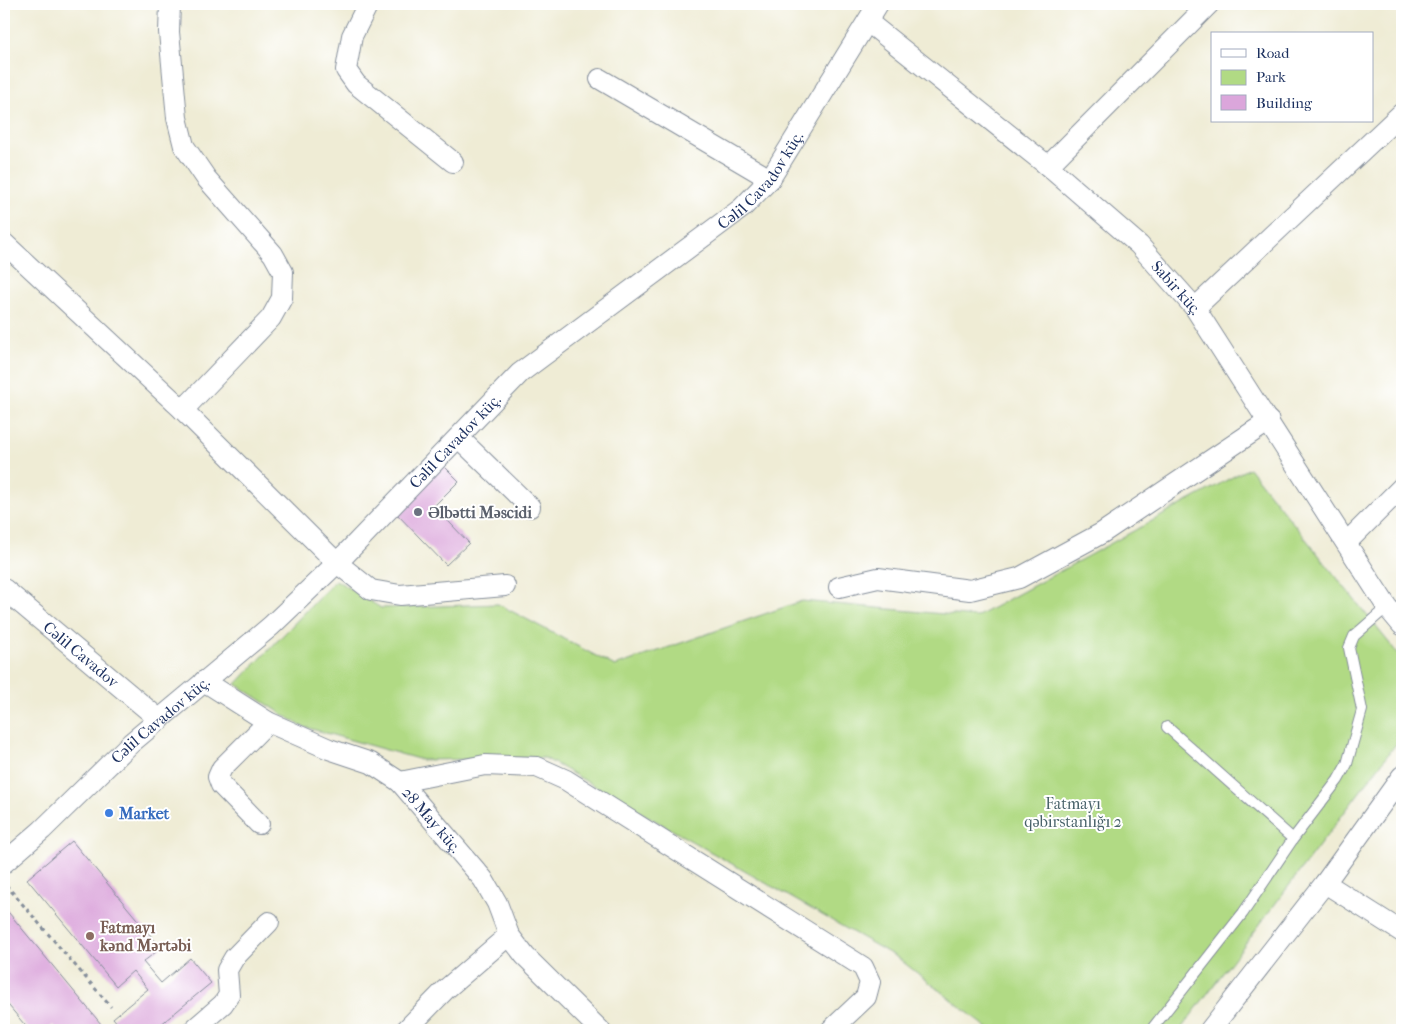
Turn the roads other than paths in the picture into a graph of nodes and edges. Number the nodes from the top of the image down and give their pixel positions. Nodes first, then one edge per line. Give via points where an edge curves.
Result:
1 (170, 4) edge
2 (368, 4) edge
3 (878, 4) edge
4 (1209, 4) edge
5 (868, 22) junction
6 (600, 79) dead end
7 (1402, 113) edge
8 (453, 162) dead end
9 (1048, 166) junction
10 (770, 179) junction
11 (4, 243) edge
12 (1195, 308) junction
13 (183, 410) junction
14 (1270, 421) junction
15 (459, 438) junction
16 (1402, 487) edge
17 (530, 507) dead end
18 (1347, 542) junction
19 (336, 563) junction
20 (505, 586) dead end
21 (838, 587) dead end
22 (4, 589) edge
23 (1387, 607) junction
24 (1402, 625) edge
25 (204, 681) junction
26 (160, 720) junction
27 (268, 722) junction
28 (1167, 726) dead end
29 (1402, 776) edge
30 (400, 782) junction
31 (259, 824) dead end
32 (1294, 840) junction
33 (4, 863) edge
34 (1325, 883) junction
35 (269, 922) dead end
36 (1402, 932) edge
37 (509, 935) junction
38 (193, 1030) edge
39 (406, 1030) edge
40 (600, 1030) edge
41 (831, 1030) edge
42 (1151, 1030) edge
43 (1210, 1030) edge

1 - 13 street via 168,32 177,118 184,146 206,178 273,254 283,272 282,298 271,318
2 - 8 street via 352,36 346,70 356,84
3 - 5 street, Cəlil Cavadov küç.
4 - 9 street
5 - 9 street, Sabir küç.
5 - 10 street, Cəlil Cavadov küç.
6 - 10 street
7 - 12 street
9 - 12 street, Sabir küç. via 1139,245
10 - 15 street, Cəlil Cavadov küç. via 742,208 520,373
11 - 13 street
12 - 14 street, Sabir küç.
13 - 19 street
14 - 18 street, Sabir küç.
14 - 21 street via 1102,532 1019,578 970,590 878,578
15 - 17 street
15 - 19 street, Cəlil Cavadov küç.
16 - 18 street
18 - 23 street, Sabir küç.
19 - 20 street via 371,590 400,594
19 - 25 street, Cəlil Cavadov küç. via 271,626
22 - 26 street, Cəlil Cavadov
23 - 24 street, Sabir küç.
23 - 32 lane via 1354,636 1349,648 1362,710 1347,764
25 - 26 street, Cəlil Cavadov küç.
25 - 27 street, 28 May küç.
26 - 33 street, Cəlil Cavadov küç. via 131,743
27 - 30 street, 28 May küç. via 372,763
27 - 31 street via 222,768 218,776 221,785
28 - 32 lane
29 - 34 street
30 - 37 street, 28 May küç. via 483,879
30 - 41 street via 485,765 537,767 566,780 863,967 870,982 866,997
32 - 42 lane via 1243,913
34 - 36 street
34 - 43 street
35 - 38 street via 234,958 227,970 229,995 223,1004
37 - 39 street via 445,990
37 - 40 street, 28 May küç. via 525,956

